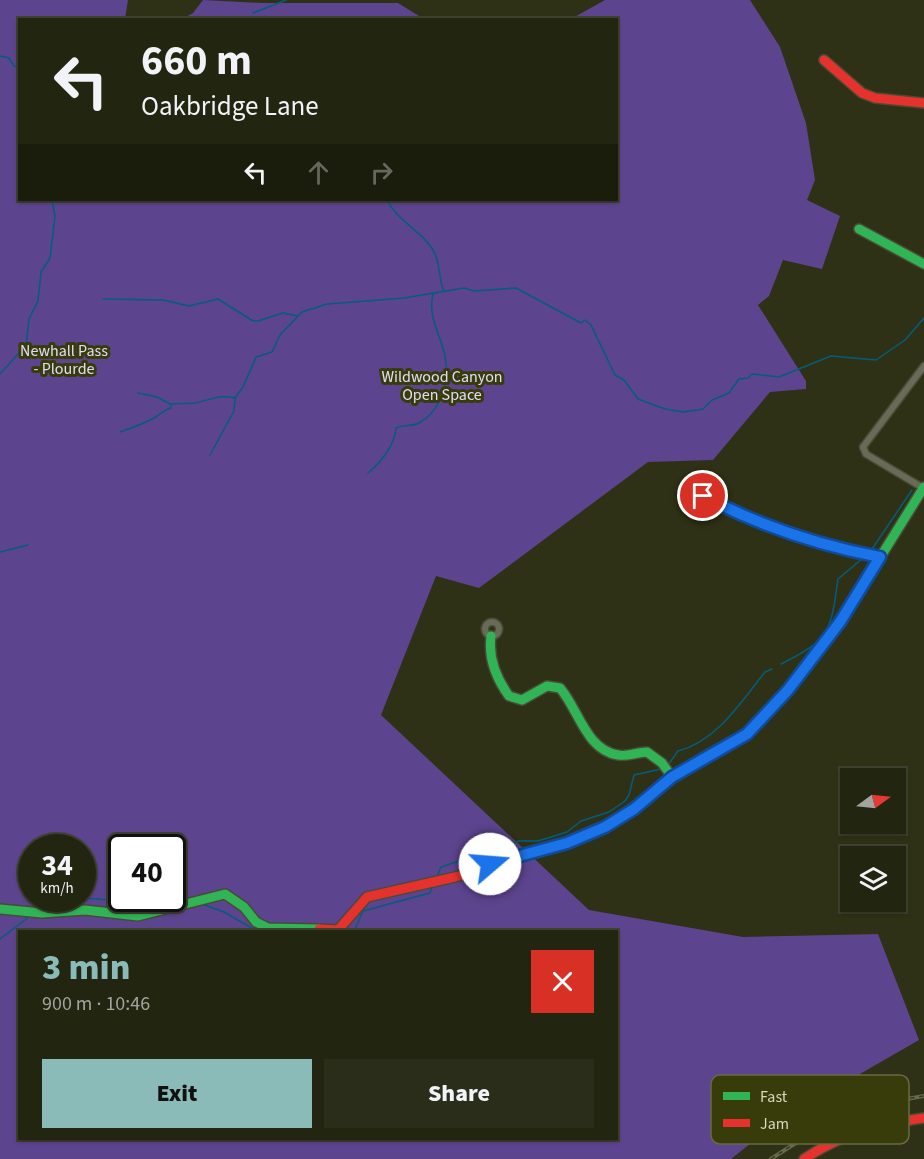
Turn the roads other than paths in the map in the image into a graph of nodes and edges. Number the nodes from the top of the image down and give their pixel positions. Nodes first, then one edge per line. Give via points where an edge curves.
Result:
1 (824, 60) dead end
2 (924, 103) edge
3 (859, 229) dead end
4 (924, 264) edge
5 (924, 366) edge
6 (923, 487) edge
7 (703, 496) dead end
8 (880, 557) junction
9 (491, 636) dead end
10 (672, 777) junction
11 (0, 909) edge
12 (924, 1118) edge
13 (909, 1120) edge
14 (828, 1144) edge
15 (804, 1159) edge

1 - 2 street via 862,93
3 - 4 street
5 - 6 street via 863,447 863,451
6 - 8 street
7 - 8 street via 808,541
8 - 10 street via 840,622 753,730
9 - 10 street via 493,663 509,696 522,700 547,686 560,688 595,743 621,755 652,753
10 - 11 street via 634,809 567,843 455,877 367,897 338,930 267,928 225,894 138,916 84,910
12 - 13 street
14 - 15 street

